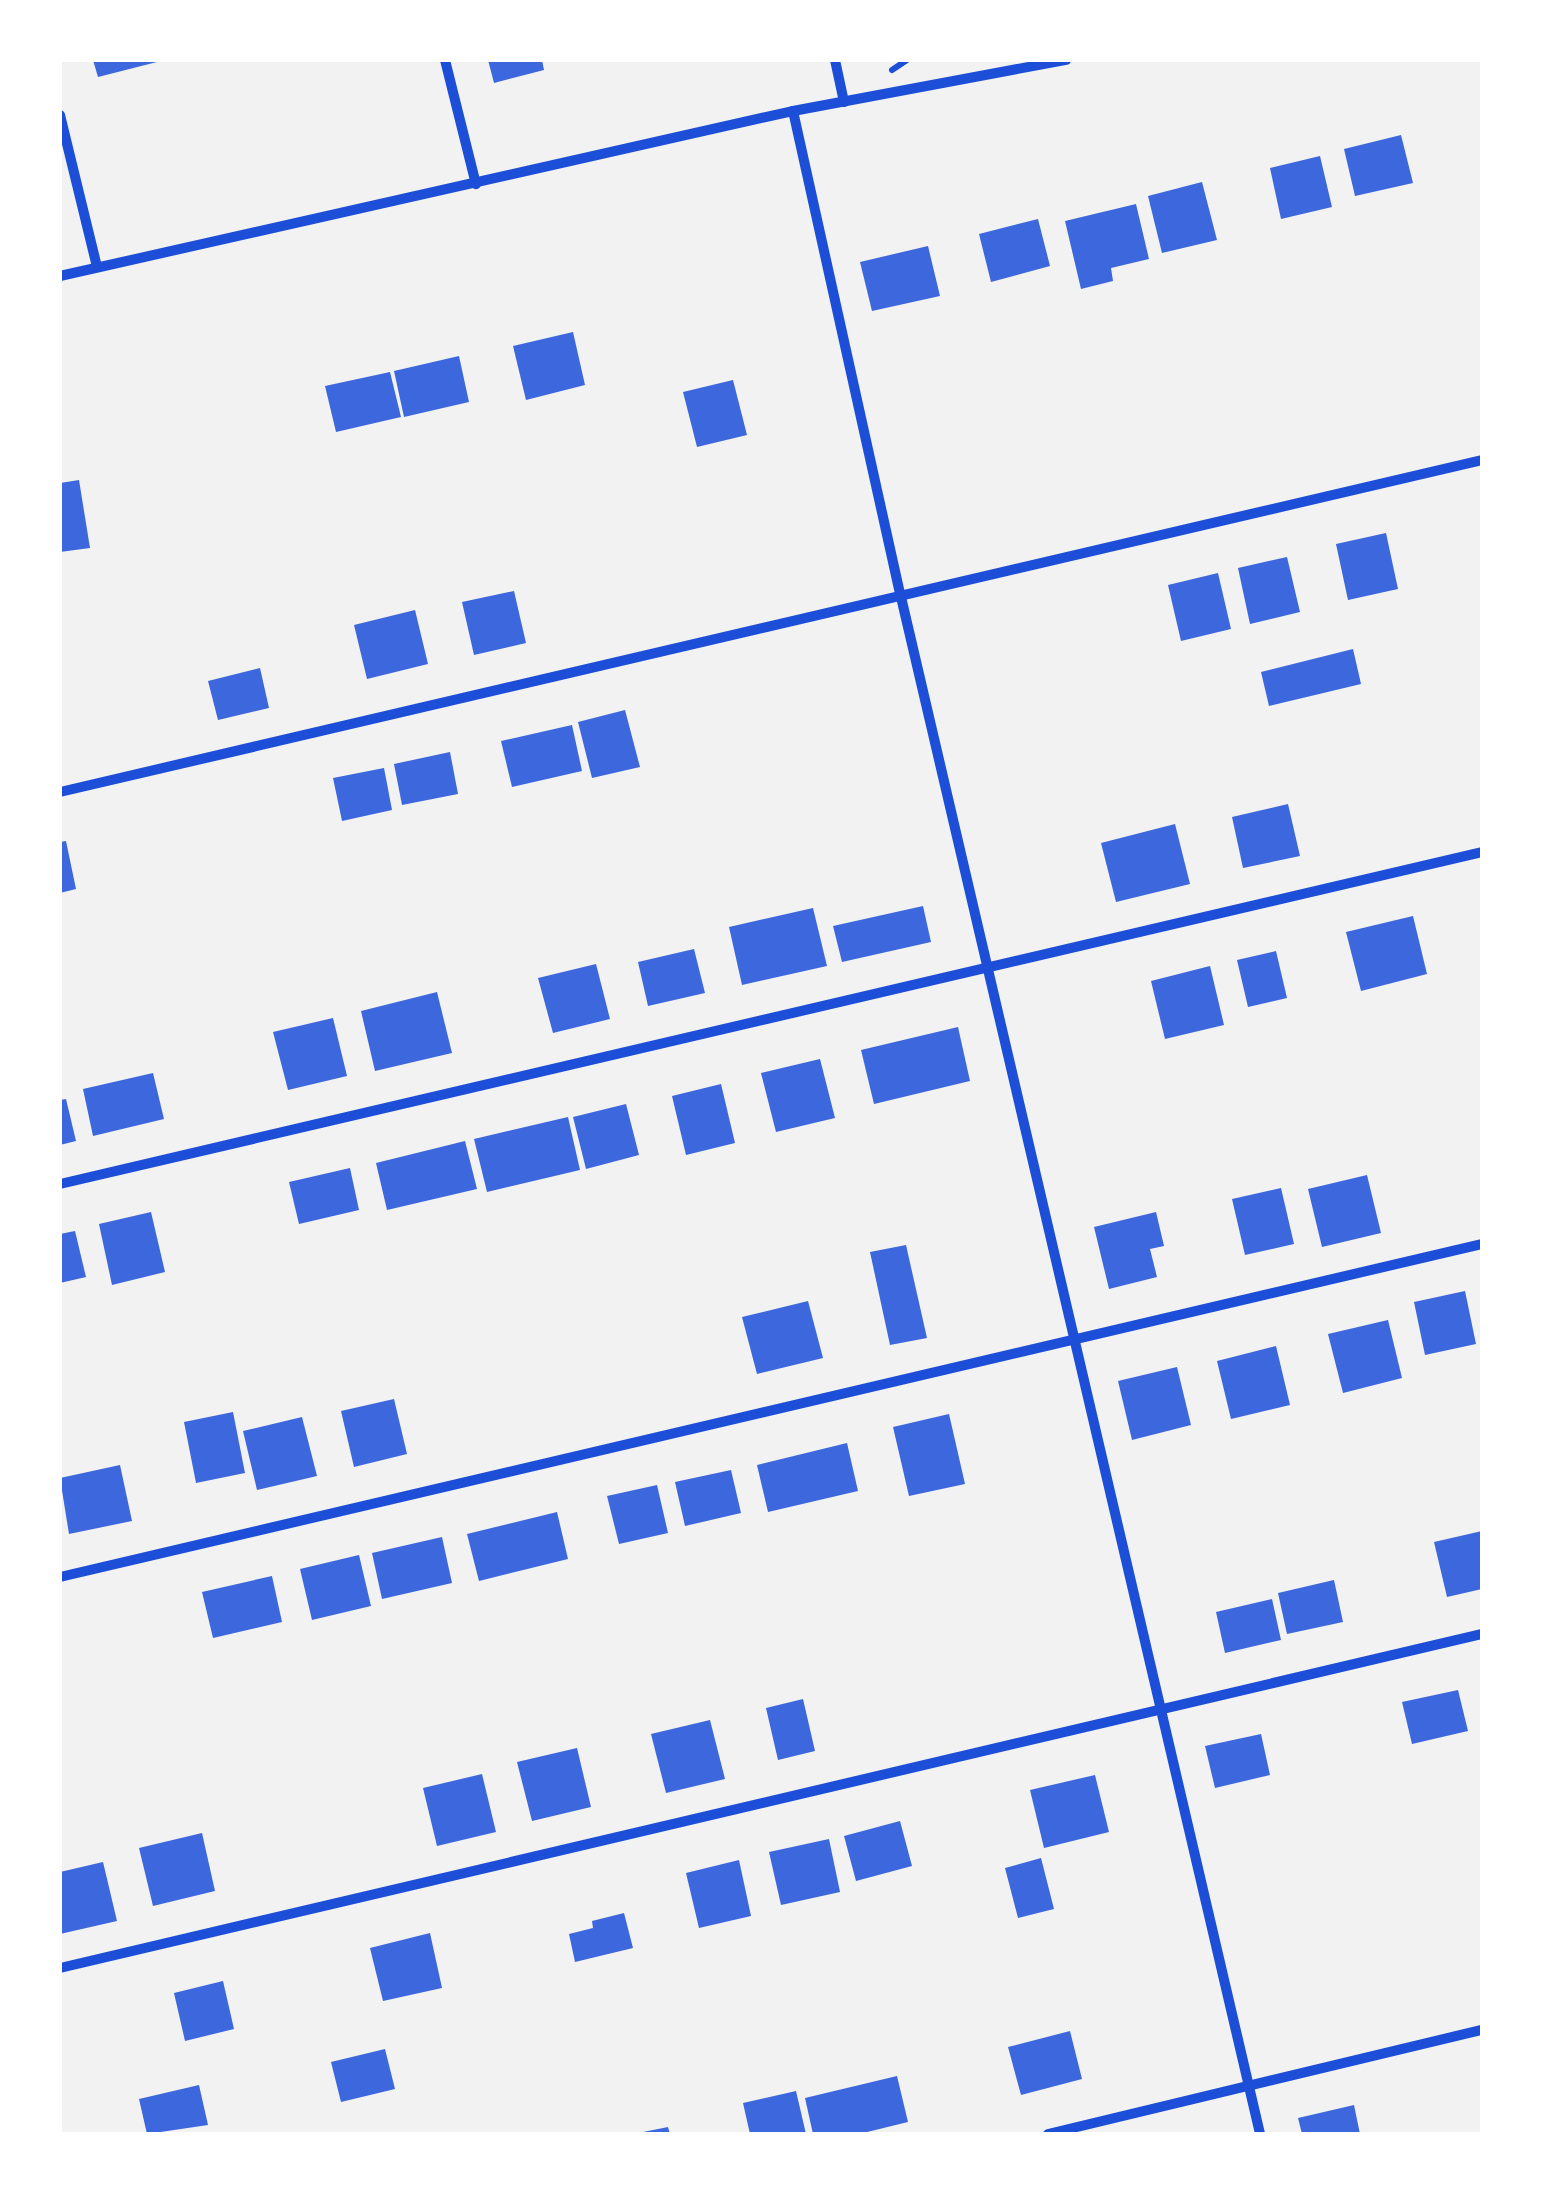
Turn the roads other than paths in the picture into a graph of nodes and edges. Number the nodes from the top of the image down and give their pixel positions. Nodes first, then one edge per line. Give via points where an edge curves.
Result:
1 (445, 60) edge
2 (835, 60) edge
3 (1066, 60) edge
4 (844, 102) junction
5 (793, 111) junction
6 (60, 115) edge
7 (476, 184) junction
8 (97, 267) junction
9 (60, 276) edge
10 (1482, 460) edge
11 (901, 597) junction
12 (60, 792) edge
13 (1482, 852) edge
14 (988, 969) junction
15 (60, 1184) edge
16 (1482, 1244) edge
17 (1076, 1339) junction
18 (60, 1578) edge
19 (1482, 1634) edge
20 (1160, 1708) junction
21 (60, 1968) edge
22 (1482, 2030) edge
23 (1249, 2087) junction
24 (1048, 2134) edge
25 (1260, 2134) edge

1 - 7 street
2 - 4 street
3 - 4 street
4 - 5 street
5 - 7 street
5 - 11 street
6 - 8 street
7 - 8 street
8 - 9 street
10 - 11 street
11 - 12 street
11 - 14 street
13 - 14 street
14 - 15 street
14 - 17 street
16 - 17 street
17 - 18 street
17 - 20 street
19 - 20 street
20 - 21 street
20 - 23 street
22 - 23 street
23 - 24 street
23 - 25 street

